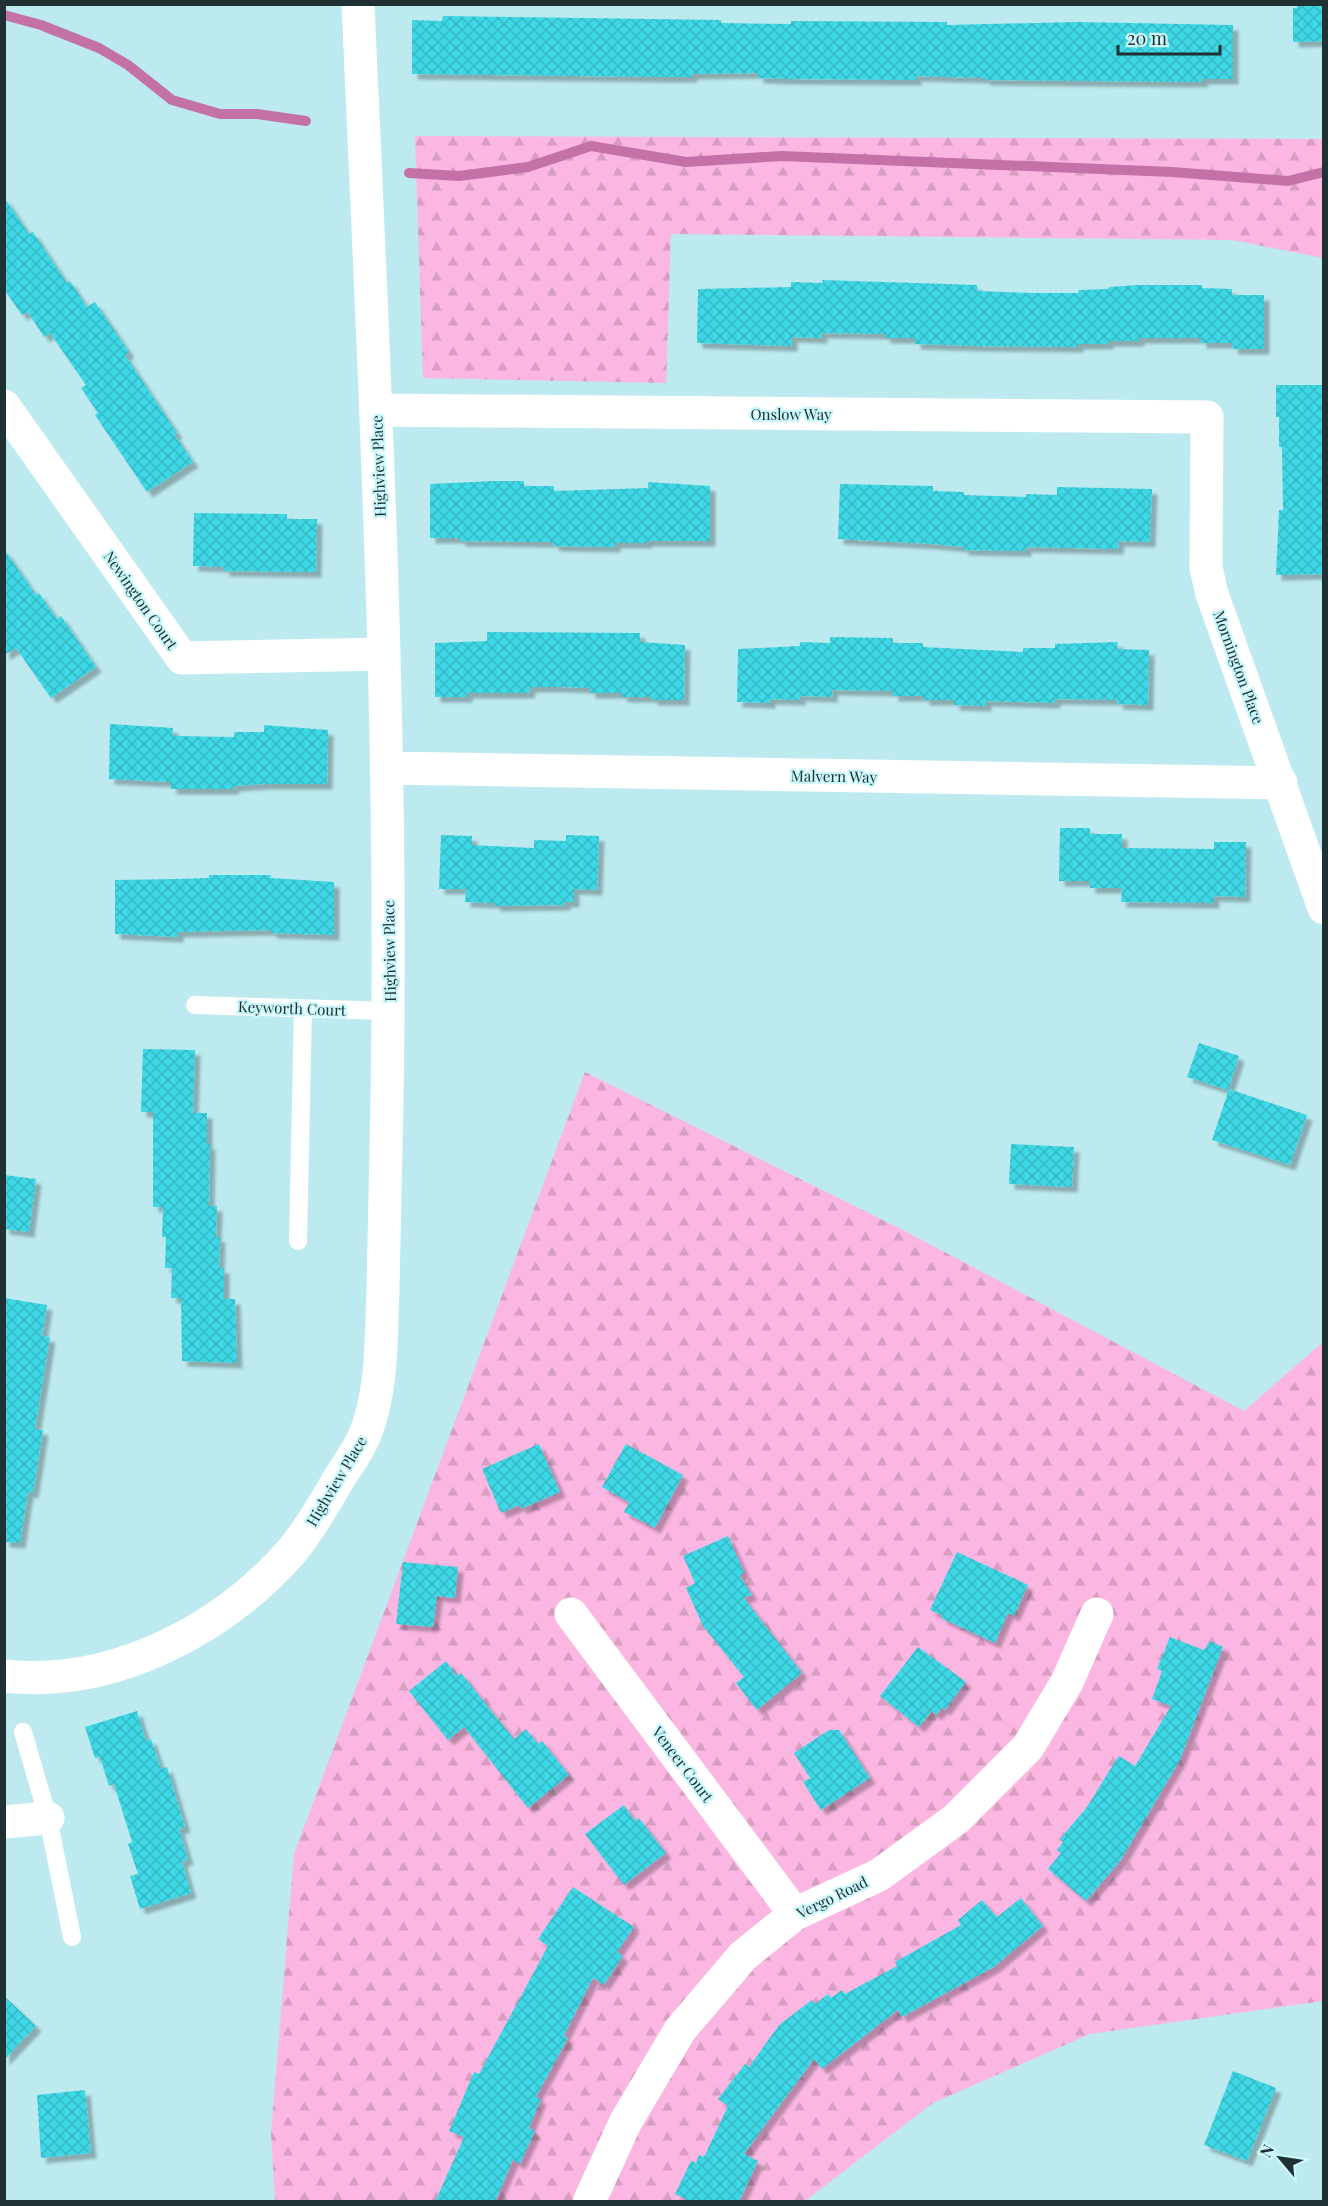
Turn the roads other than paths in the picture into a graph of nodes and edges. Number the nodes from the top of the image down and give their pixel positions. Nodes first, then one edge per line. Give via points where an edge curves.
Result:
1 (358, 4) edge
2 (4, 406) edge
3 (376, 410) junction
4 (1207, 417) joint
5 (384, 654) junction
6 (387, 768) junction
7 (1281, 783) junction
8 (1323, 908) edge
9 (195, 1005) dead end
10 (303, 1009) junction
11 (389, 1011) junction
12 (298, 1241) dead end
13 (571, 1614) dead end
14 (1097, 1614) dead end
15 (4, 1676) edge
16 (22, 1732) dead end
17 (48, 1818) junction
18 (4, 1822) edge
19 (795, 1914) junction
20 (72, 1937) dead end
21 (589, 2202) edge

1 - 3 street, Highview Place
2 - 5 street, Newington Court via 182,658
3 - 4 street, Onslow Way
3 - 5 street, Highview Place
4 - 7 street, Mornington Place via 1206,568
5 - 6 street, Highview Place
6 - 7 street, Malvern Way
6 - 11 street, Highview Place
7 - 8 street, Mornington Place
9 - 10 lane, Keyworth Court
10 - 11 lane, Keyworth Court
10 - 12 lane
11 - 15 street, Highview Place via 381,1367 364,1437 291,1551 248,1594 210,1622 133,1660 97,1670 26,1679
13 - 19 street, Veneer Court
14 - 19 street, Vergo Road via 1067,1682 1028,1747 956,1819 879,1875
16 - 17 lane
17 - 18 street
17 - 20 lane
19 - 21 street, Vergo Road via 743,1956 680,2030 625,2123

